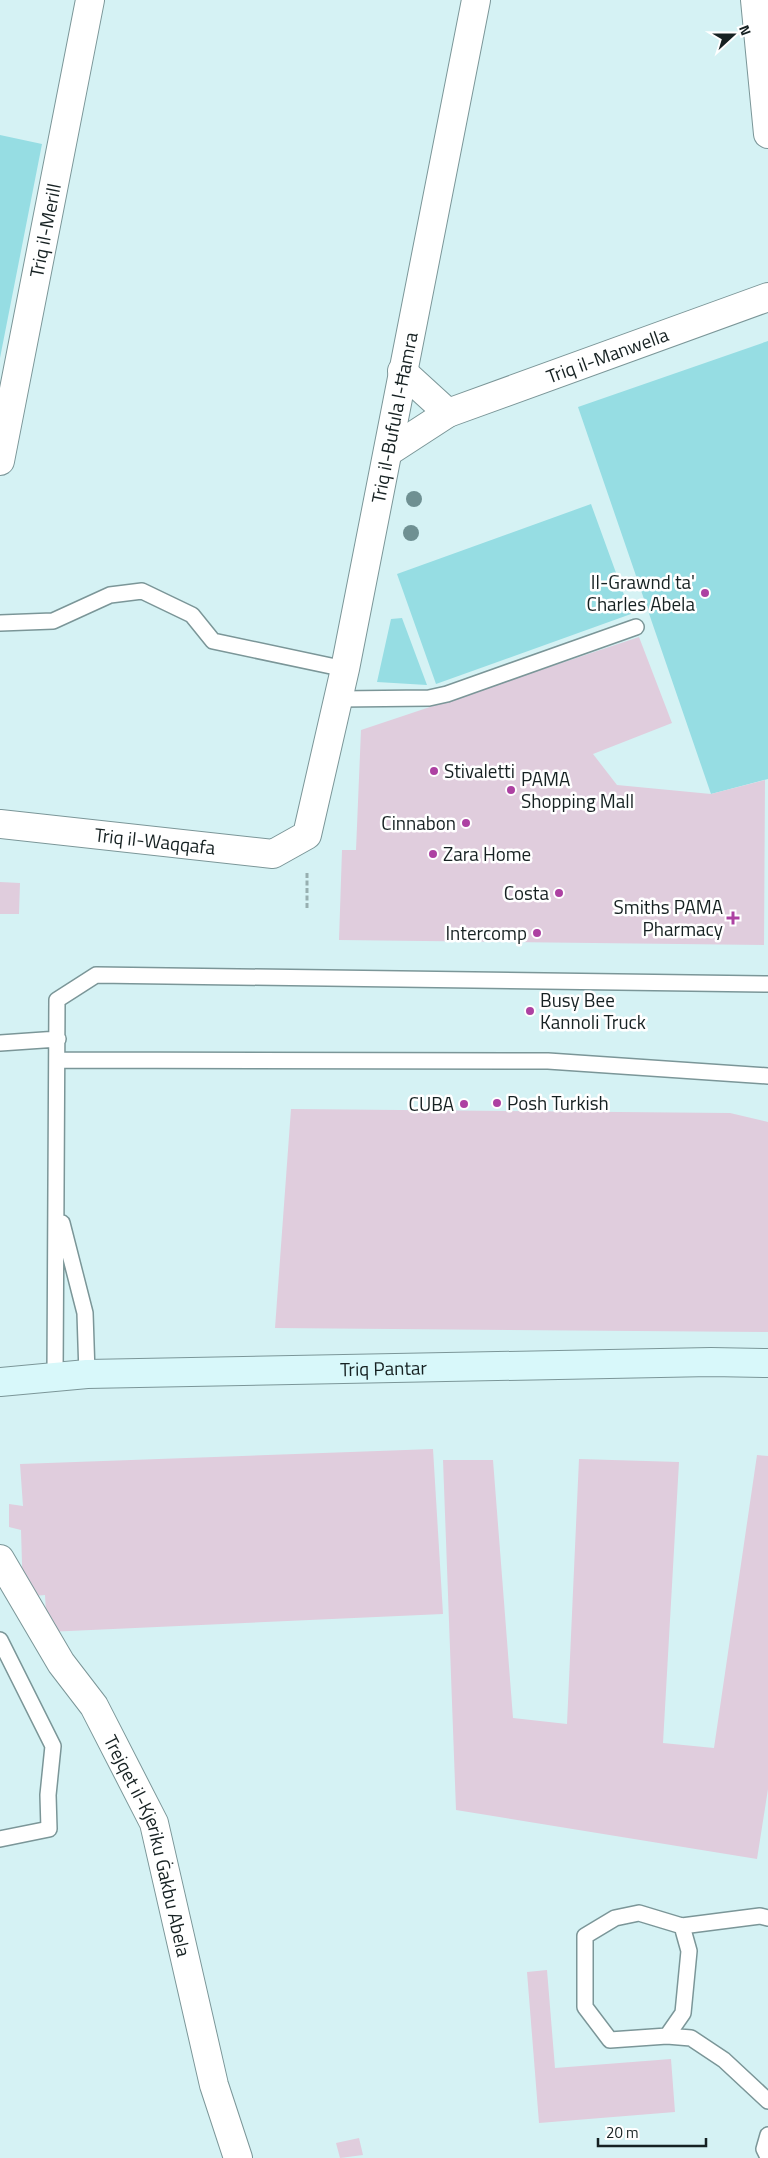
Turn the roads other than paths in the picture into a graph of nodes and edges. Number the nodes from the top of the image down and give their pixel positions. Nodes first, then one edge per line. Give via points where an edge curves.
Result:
1 (90, 0) edge
2 (476, 0) edge
3 (755, 0) edge
4 (768, 134) edge
5 (768, 297) edge
6 (402, 371) junction
7 (448, 413) junction
8 (388, 452) junction
9 (0, 461) edge
10 (0, 623) edge
11 (636, 627) dead end
12 (345, 668) junction
13 (339, 699) junction
14 (0, 824) edge
15 (306, 835) joint
16 (768, 984) edge
17 (58, 1038) junction
18 (0, 1043) edge
19 (57, 1060) junction
20 (768, 1076) edge
21 (57, 1202) junction
22 (768, 1363) edge
23 (88, 1374) junction
24 (55, 1376) junction
25 (0, 1382) edge
26 (0, 1559) edge
27 (0, 1640) edge
28 (0, 1839) edge
29 (768, 1918) edge
30 (682, 1926) junction
31 (667, 2036) junction
32 (768, 2101) edge
33 (768, 2135) edge
34 (768, 2156) edge
35 (238, 2158) edge

1 - 9 street, Triq il-Merill
2 - 6 street, Triq il-Bufula l-Ħamra
3 - 4 street
5 - 7 street, Triq il-Manwella
6 - 7 street
6 - 8 street, Triq il-Bufula l-Ħamra
7 - 8 street, Triq il-Manwella
8 - 12 street, Triq il-Bufula l-Ħamra
10 - 12 lane via 53,621 110,595 142,591 192,615 213,641
11 - 13 lane via 438,696
12 - 13 street, Triq il-Bufula l-Ħamra
13 - 15 street, Triq il-Bufula l-Ħamra
14 - 15 street, Triq il-Waqqafa via 272,854
16 - 17 lane via 96,975 57,1000
17 - 18 lane
17 - 19 lane
19 - 20 lane via 548,1061
19 - 21 lane
21 - 23 lane via 85,1313
21 - 24 lane
22 - 23 main road, Triq Pantar
23 - 24 main road, Triq Pantar
24 - 25 main road, Triq Pantar
26 - 35 street, Trejqet il-Kjeriku Ġakbu Abela via 61,1662 94,1706 154,1824 214,2084
27 - 28 lane via 54,1746 48,1795 49,1829
29 - 30 lane via 760,1916
30 - 31 lane via 689,1952 683,2013
30 - 31 lane via 639,1913 615,1918 585,1936 585,2007 610,2040
31 - 32 lane via 691,2038 724,2060
33 - 34 lane via 764,2149

